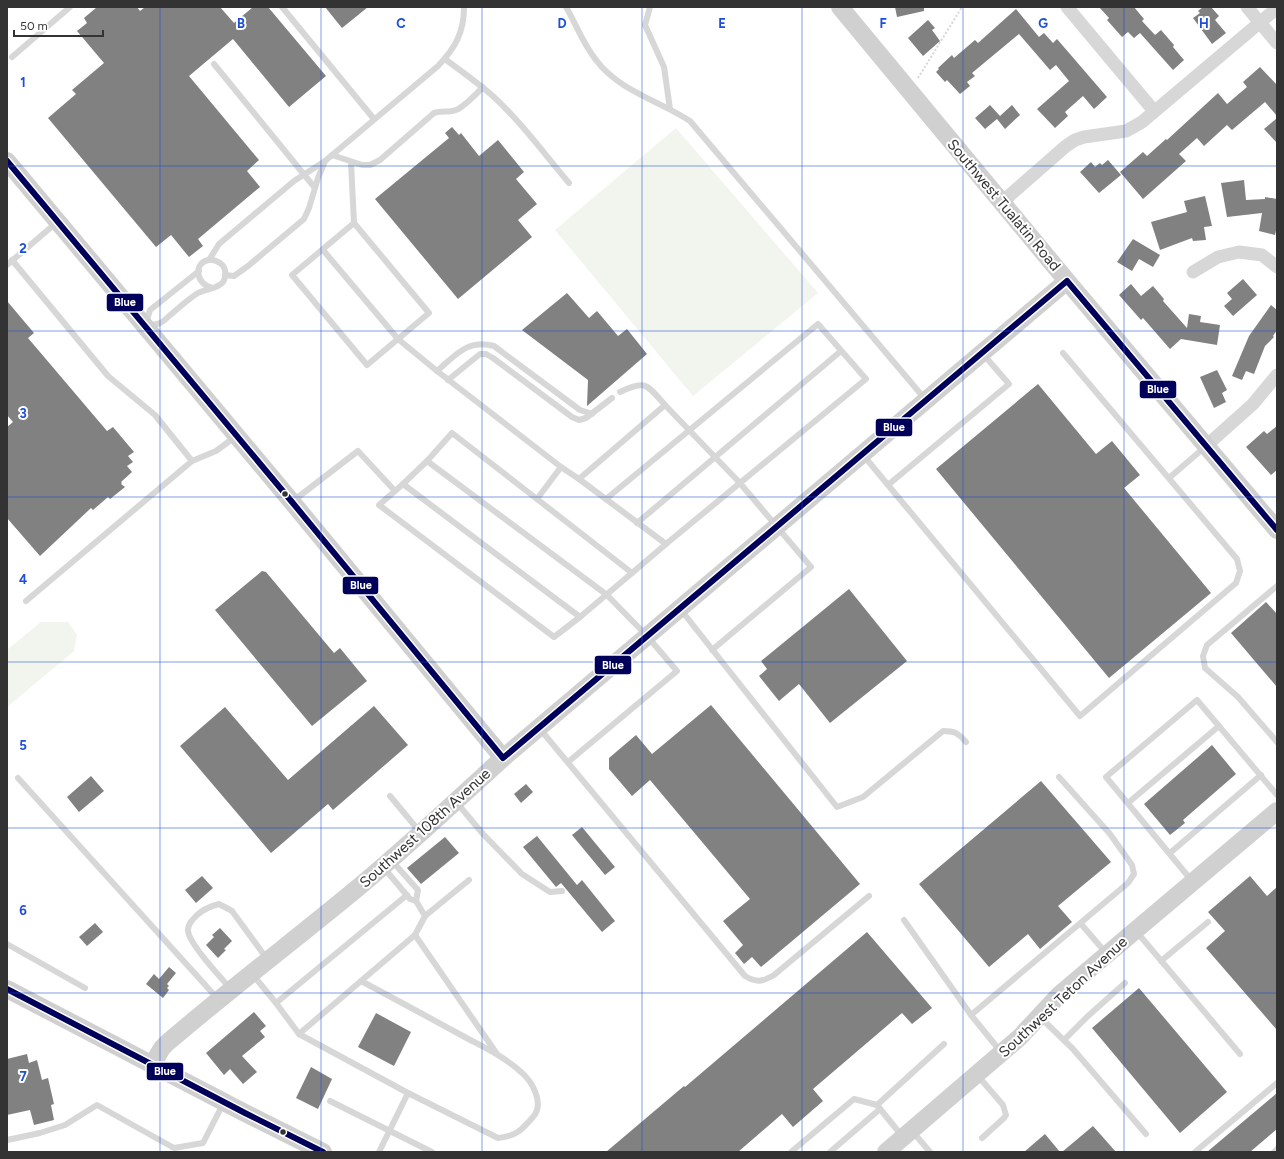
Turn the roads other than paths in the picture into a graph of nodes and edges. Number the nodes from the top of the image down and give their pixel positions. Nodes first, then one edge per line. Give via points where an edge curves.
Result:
1 (70, 7) edge
2 (282, 7) edge
3 (464, 7) edge
4 (566, 7) edge
5 (650, 7) edge
6 (840, 7) edge
7 (1067, 7) edge
8 (1247, 7) edge
9 (1277, 8) edge
10 (1260, 22) junction
11 (1277, 43) edge
12 (12, 58) dead end
13 (445, 59) junction
14 (214, 64) dead end
15 (483, 87) junction
16 (670, 109) junction
17 (1154, 111) junction
18 (374, 119) junction
19 (332, 155) junction
20 (7, 161) edge
21 (325, 161) junction
22 (351, 162) junction
23 (305, 175) junction
24 (569, 183) dead end
25 (315, 188) junction
26 (1002, 202) junction
27 (58, 222) junction
28 (354, 223) junction
29 (323, 250) junction
30 (208, 260) junction
31 (10, 263) edge
32 (1277, 267) edge
33 (199, 271) junction
34 (1193, 272) dead end
35 (225, 275) junction
36 (1067, 281) junction
37 (212, 288) junction
38 (145, 326) junction
39 (398, 339) junction
40 (841, 351) junction
41 (982, 353) junction
42 (1063, 353) dead end
43 (436, 370) junction
44 (1277, 375) edge
45 (448, 380) junction
46 (620, 392) dead end
47 (612, 398) dead end
48 (926, 400) junction
49 (665, 404) junction
50 (592, 414) junction
51 (690, 430) junction
52 (236, 436) junction
53 (1206, 446) junction
54 (862, 454) junction
55 (715, 456) junction
56 (427, 461) junction
57 (192, 462) junction
58 (561, 467) junction
59 (1169, 478) junction
60 (579, 479) junction
61 (739, 482) junction
62 (403, 484) junction
63 (888, 485) junction
64 (395, 491) junction
65 (537, 499) junction
66 (606, 500) junction
67 (292, 502) junction
68 (636, 523) junction
69 (777, 526) junction
70 (1277, 530) edge
71 (666, 544) junction
72 (632, 572) junction
73 (1276, 588) edge
74 (607, 595) junction
75 (26, 601) dead end
76 (680, 609) junction
77 (580, 617) junction
78 (648, 636) junction
79 (712, 650) junction
80 (1219, 726) junction
81 (539, 728) junction
82 (966, 742) dead end
83 (1277, 742) edge
84 (503, 758) junction
85 (568, 762) junction
86 (1261, 775) junction
87 (1059, 777) dead end
88 (18, 778) dead end
89 (1277, 795) edge
90 (390, 796) dead end
91 (456, 801) junction
92 (1128, 803) junction
93 (1277, 811) edge
94 (421, 833) junction
95 (1170, 853) junction
96 (387, 863) junction
97 (469, 880) dead end
98 (1193, 882) junction
99 (562, 891) dead end
100 (406, 895) junction
101 (868, 896) dead end
102 (416, 901) junction
103 (425, 916) junction
104 (904, 920) dead end
105 (1208, 922) dead end
106 (1081, 924) junction
107 (1135, 930) junction
108 (415, 935) junction
109 (7, 944) edge
110 (1107, 954) junction
111 (268, 960) junction
112 (1161, 961) junction
113 (251, 974) junction
114 (361, 981) junction
115 (1125, 983) dead end
116 (85, 988) dead end
117 (7, 989) edge
118 (225, 994) junction
119 (276, 1003) junction
120 (971, 1016) junction
121 (1040, 1017) junction
122 (299, 1034) junction
123 (1064, 1040) junction
124 (944, 1044) dead end
125 (1002, 1054) junction
126 (1240, 1054) dead end
127 (498, 1056) junction
128 (152, 1065) junction
129 (977, 1075) junction
130 (1277, 1083) edge
131 (408, 1093) junction
132 (330, 1101) dead end
133 (224, 1102) junction
134 (878, 1107) junction
135 (390, 1131) junction
136 (907, 1134) junction
137 (1146, 1134) dead end
138 (982, 1138) dead end
139 (7, 1140) edge
140 (1277, 1150) edge
141 (323, 1152) edge
142 (379, 1152) edge
143 (432, 1152) edge
144 (791, 1152) edge
145 (830, 1152) edge
146 (886, 1152) edge
147 (930, 1152) edge
148 (1195, 1152) edge
149 (1274, 1152) edge

1 - 12 lane
2 - 18 lane
3 - 13 lane via 460,35
4 - 16 lane via 596,61 633,91
5 - 16 lane via 645,25 664,67
6 - 26 street, Southwest Tualatin Road
7 - 17 street
8 - 10 street
9 - 10 street
10 - 11 street
10 - 17 street
13 - 15 lane
13 - 18 lane
14 - 23 lane
15 - 22 lane via 457,110 441,110 434,113 380,160 370,165
15 - 24 lane via 514,118
16 - 48 lane via 690,122
17 - 26 street via 1126,131 1075,140
18 - 19 lane
19 - 21 lane
19 - 22 lane
20 - 27 street
21 - 23 lane
21 - 25 lane
22 - 28 lane
23 - 25 lane
23 - 30 lane via 219,244
25 - 35 lane via 304,219 234,276
26 - 36 street, Southwest Tualatin Road
27 - 31 lane
27 - 38 street
28 - 29 lane
28 - 39 lane via 429,313
29 - 39 lane
29 - 39 lane via 292,275 367,365
30 - 33 lane
30 - 35 lane via 221,264
31 - 57 lane via 108,376 155,415
32 - 34 street via 1262,255 1239,252 1218,257
33 - 37 lane via 201,282
33 - 38 lane via 150,310
35 - 37 lane via 220,285
36 - 41 street, Southwest 108th Avenue
36 - 53 street, Southwest Tualatin Road
37 - 38 lane via 192,297 160,323
38 - 52 street
39 - 43 lane
40 - 51 lane via 818,324
40 - 55 lane
40 - 61 lane via 866,379
41 - 48 street, Southwest 108th Avenue
41 - 63 lane via 1009,384
42 - 59 lane
43 - 45 lane
43 - 50 lane via 463,348 480,344 494,346 580,410
44 - 53 street via 1253,404
45 - 50 lane via 480,354 486,354 572,417 579,420
45 - 58 lane
46 - 49 lane via 634,385 643,385
47 - 50 lane
48 - 54 street, Southwest 108th Avenue
49 - 51 lane
49 - 60 lane
51 - 55 lane
51 - 66 lane
52 - 57 lane via 216,452
52 - 67 street
53 - 59 lane
53 - 70 street, Southwest Tualatin Road
54 - 63 lane
54 - 69 street, Southwest 108th Avenue
55 - 61 lane
55 - 68 lane
56 - 62 lane
56 - 65 lane via 452,433
56 - 74 lane
57 - 75 lane
58 - 60 lane
58 - 65 lane
59 - 63 lane via 1237,559 1240,571 1236,583 1080,716
60 - 66 lane
61 - 69 lane
61 - 71 lane
62 - 64 lane
62 - 77 lane
64 - 67 lane via 358,451
64 - 77 lane via 379,505 554,637
65 - 72 lane
66 - 68 lane
67 - 84 street
68 - 71 lane
69 - 76 street, Southwest 108th Avenue
69 - 79 lane via 811,568
71 - 72 lane
72 - 74 lane
73 - 83 lane via 1207,645 1203,656 1205,668 1238,697
74 - 77 lane
74 - 78 lane
76 - 78 street, Southwest 108th Avenue
76 - 79 lane
78 - 81 street, Southwest 108th Avenue
78 - 85 lane via 677,672
79 - 82 lane via 837,807 863,797 943,731 959,734
80 - 86 lane
80 - 92 lane
80 - 92 lane via 1197,700 1106,777
81 - 84 street, Southwest 108th Avenue
81 - 85 lane
84 - 91 street, Southwest 108th Avenue
85 - 101 lane via 745,976 753,981 765,981 774,975
86 - 89 lane
86 - 95 lane
87 - 106 lane via 1110,834 1132,866 1134,874 1128,883
88 - 118 lane
90 - 94 lane
91 - 94 street, Southwest 108th Avenue
91 - 99 lane via 483,834 522,874 550,892
92 - 95 lane
93 - 98 street, Southwest Teton Avenue
94 - 96 street, Southwest 108th Avenue
95 - 98 lane
96 - 100 lane
96 - 102 lane via 418,890
96 - 111 street, Southwest 108th Avenue
97 - 103 lane
98 - 107 street, Southwest Teton Avenue
100 - 102 lane
100 - 119 lane
102 - 103 lane
103 - 108 lane
104 - 120 lane
105 - 112 lane
106 - 110 lane
106 - 120 lane
107 - 110 street, Southwest Teton Avenue
107 - 112 lane
108 - 114 lane
108 - 127 lane
109 - 116 lane
110 - 121 street, Southwest Teton Avenue via 1059,996
111 - 113 street, Southwest 108th Avenue
111 - 118 lane via 232,911 219,904 202,911 193,919 188,934
112 - 126 lane
113 - 118 street, Southwest 108th Avenue
113 - 119 lane
114 - 122 lane
114 - 127 lane
115 - 123 lane
117 - 128 street
118 - 128 street, Southwest 108th Avenue via 167,1043
119 - 122 lane
120 - 125 lane
121 - 123 lane
121 - 125 street, Southwest Teton Avenue
122 - 131 lane
123 - 137 lane
124 - 134 lane
125 - 129 street, Southwest Teton Avenue
127 - 131 lane via 522,1072 536,1093 538,1105 536,1114 522,1130 511,1136 498,1138
128 - 133 street
129 - 136 street, Southwest Teton Avenue
129 - 138 lane via 1003,1105 1006,1114
130 - 148 lane
131 - 135 lane
132 - 135 lane
133 - 139 lane via 203,1143 174,1148 97,1105 65,1125
133 - 141 street
134 - 136 lane
134 - 144 lane via 854,1099
134 - 145 lane
135 - 142 lane
135 - 143 lane
136 - 146 street, Southwest Teton Avenue
136 - 147 lane
140 - 149 lane

